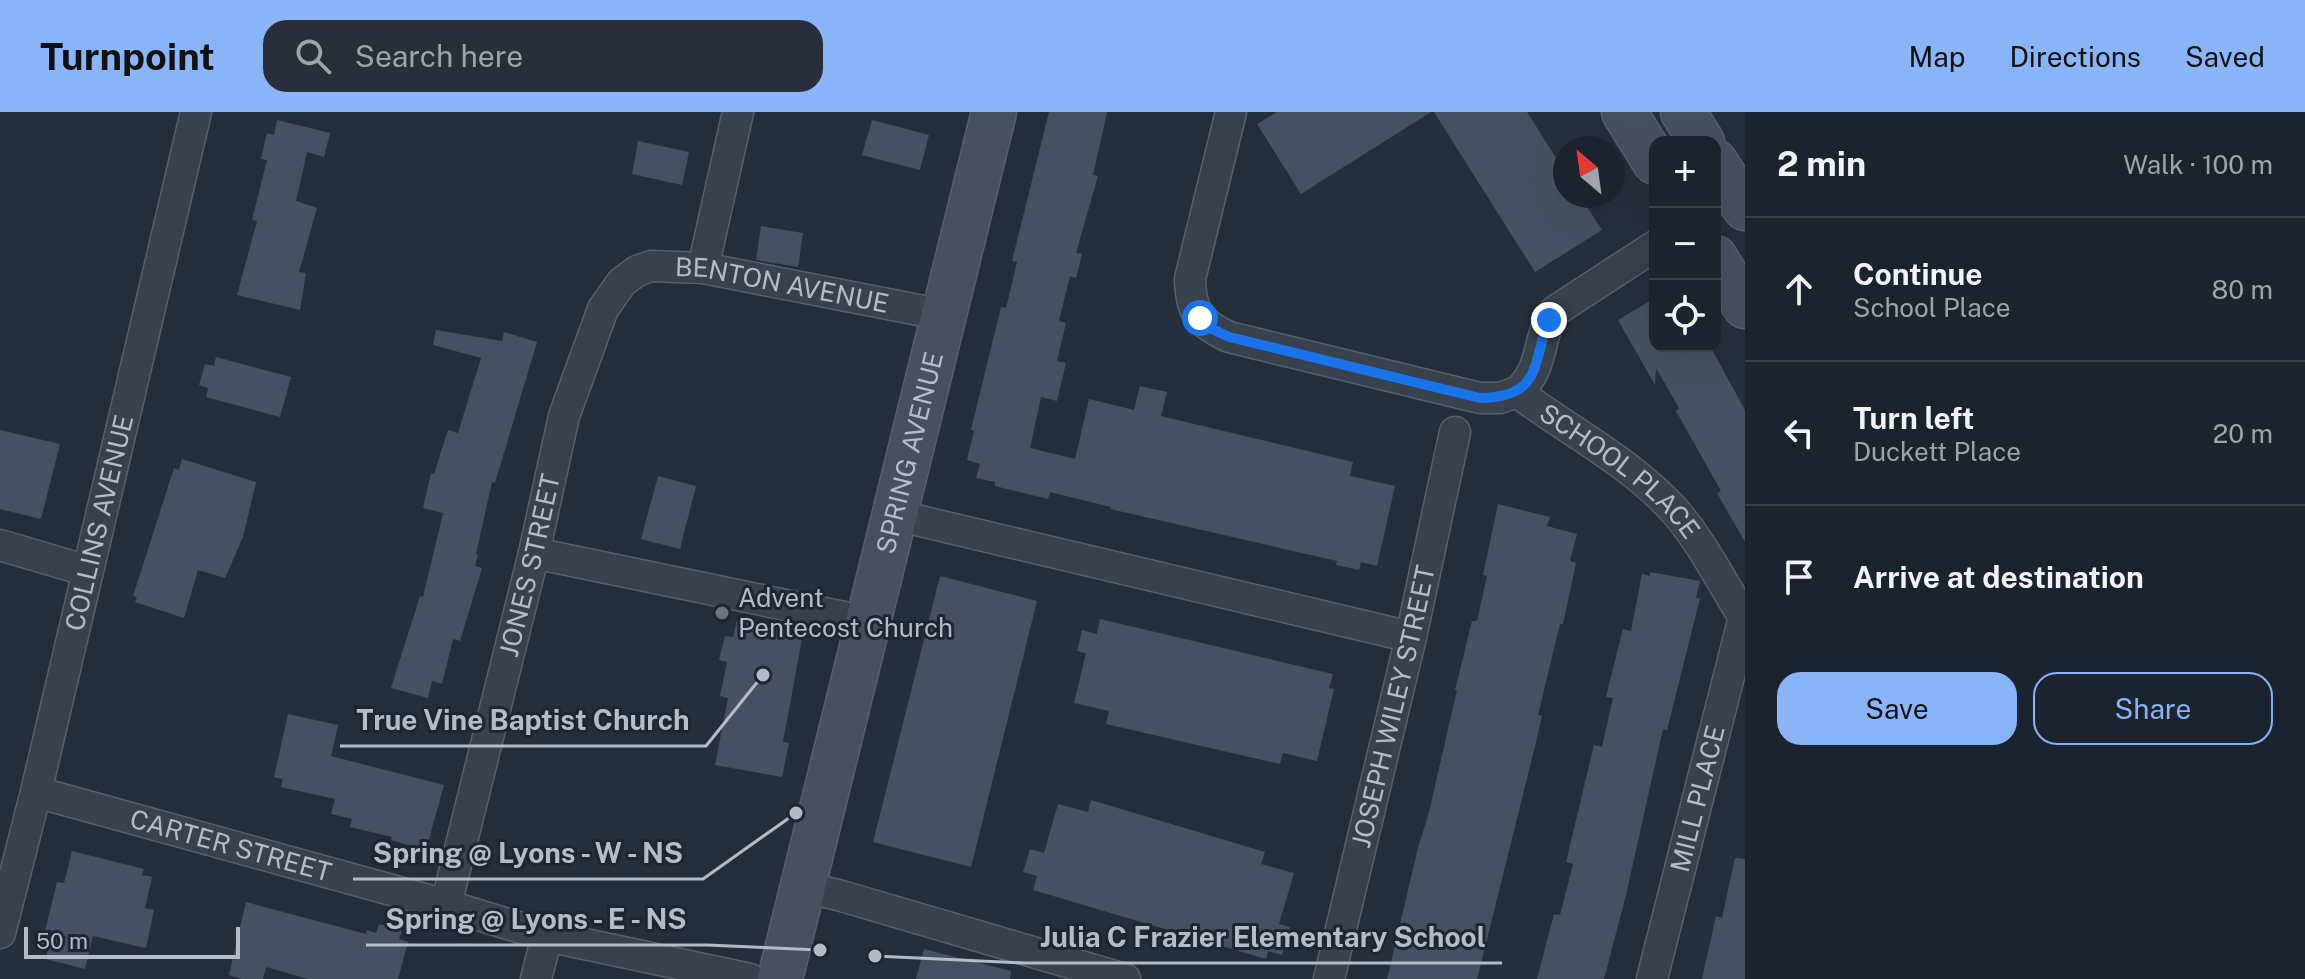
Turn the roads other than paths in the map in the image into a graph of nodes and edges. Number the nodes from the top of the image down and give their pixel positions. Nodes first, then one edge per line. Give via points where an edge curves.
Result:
1 (196, 112) edge
2 (738, 112) edge
3 (994, 112) edge
4 (1231, 112) edge
5 (1624, 112) edge
6 (1683, 112) edge
7 (1698, 136) edge
8 (1649, 152) edge
9 (1721, 171) edge
10 (1745, 208) edge
11 (1649, 250) edge
12 (703, 268) junction
13 (1721, 268) edge
14 (622, 282) joint
15 (1745, 306) edge
16 (944, 315) junction
17 (1517, 392) junction
18 (1455, 432) dead end
19 (895, 515) junction
20 (0, 545) edge
21 (534, 553) junction
22 (88, 571) junction
23 (1744, 618) edge
24 (868, 622) junction
25 (1411, 637) junction
26 (36, 792) junction
27 (803, 887) junction
28 (446, 905) junction
29 (0, 930) edge
30 (547, 936) junction
31 (536, 979) edge
32 (750, 979) edge
33 (780, 979) edge
34 (1125, 979) edge
35 (1329, 979) edge
36 (1652, 979) edge

1 - 22 street, COLLINS AVENUE
2 - 12 street
3 - 16 street, SPRING AVENUE
4 - 17 street, SCHOOL PLACE via 1190,279 1194,308 1208,327 1229,337 1480,398
5 - 8 street
6 - 7 street
9 - 10 street
11 - 17 street via 1555,311 1529,382
12 - 14 street, BENTON AVENUE via 651,266
12 - 16 street, BENTON AVENUE
13 - 15 street
14 - 21 street, JONES STREET via 603,309 564,416
16 - 19 street, SPRING AVENUE
17 - 23 street, SCHOOL PLACE via 1666,502
18 - 25 street, JOSEPH WILEY STREET
19 - 24 street, SPRING AVENUE
19 - 25 street
20 - 22 street
21 - 24 street
21 - 28 street, JONES STREET
22 - 26 street, COLLINS AVENUE
23 - 36 street, MILL PLACE
24 - 27 street, SPRING AVENUE
25 - 35 street, JOSEPH WILEY STREET
26 - 28 street, CARTER STREET
26 - 29 street, COLLINS AVENUE
27 - 33 street, SPRING AVENUE
27 - 34 street
28 - 30 street, CARTER STREET
30 - 31 street
30 - 32 street, CARTER STREET

